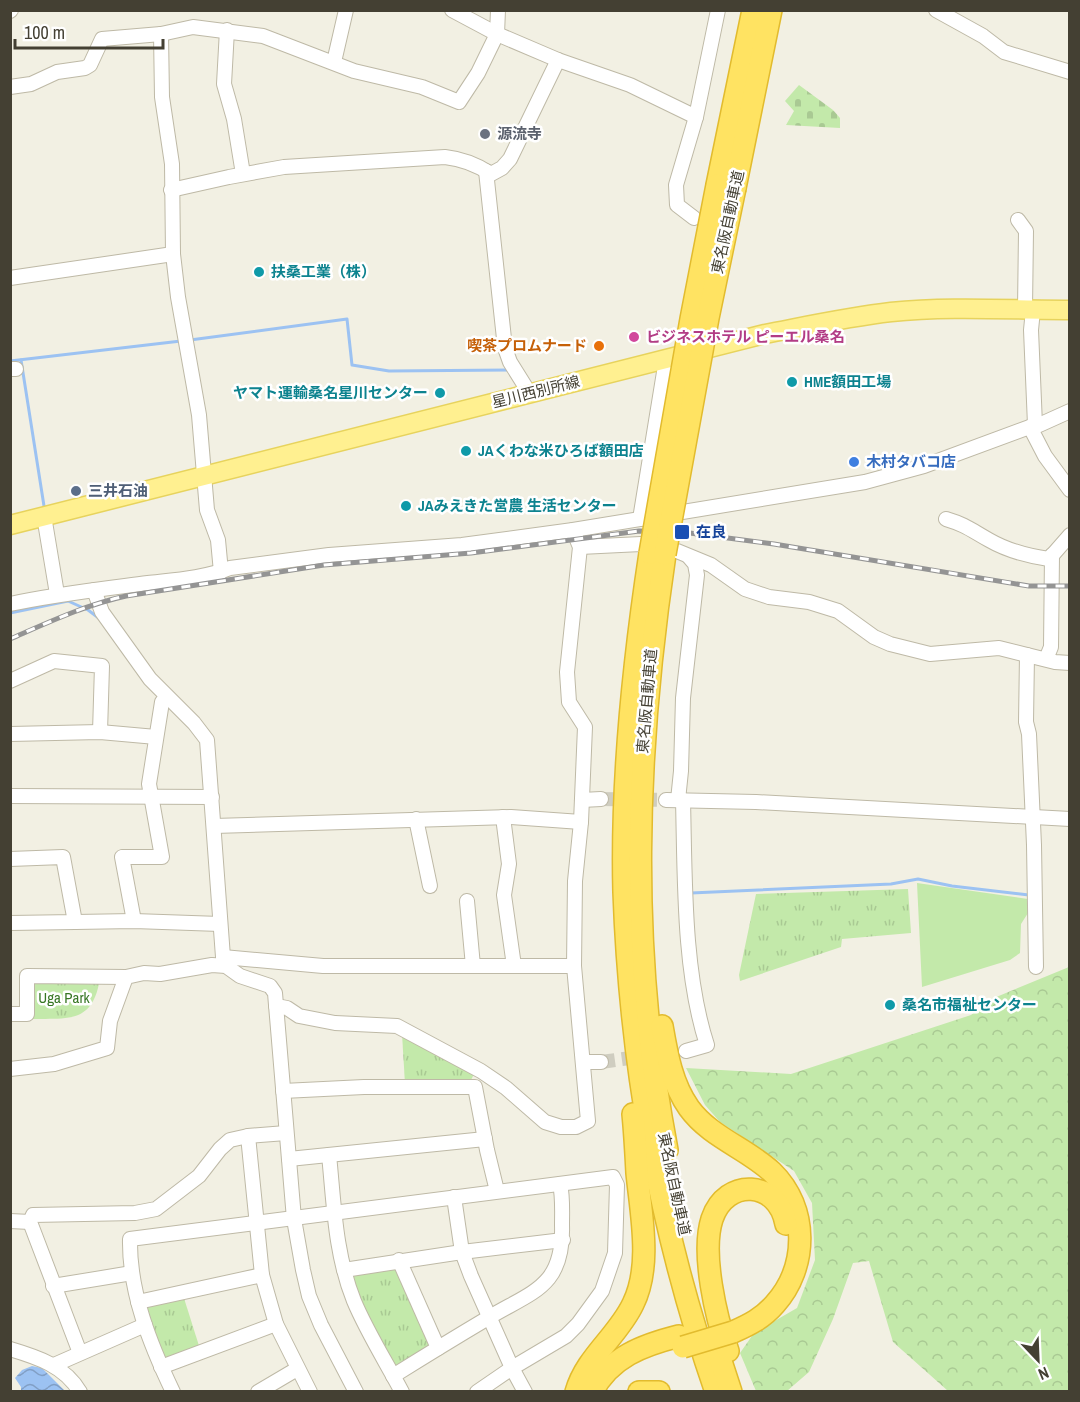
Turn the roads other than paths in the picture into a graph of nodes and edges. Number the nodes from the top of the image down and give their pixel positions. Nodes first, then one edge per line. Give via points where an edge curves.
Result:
1 (346, 10) edge
2 (453, 10) edge
3 (498, 10) edge
4 (718, 10) edge
5 (753, 10) edge
6 (771, 10) edge
7 (936, 10) edge
8 (227, 30) junction
9 (161, 34) junction
10 (497, 34) junction
11 (558, 60) junction
12 (334, 62) junction
13 (1070, 72) edge
14 (10, 87) edge
15 (696, 117) junction
16 (486, 171) junction
17 (243, 174) junction
18 (726, 186) junction
19 (171, 190) junction
20 (694, 218) dead end
21 (1018, 220) dead end
22 (173, 254) junction
23 (10, 279) edge
24 (1029, 310) junction
25 (1070, 310) edge
26 (666, 360) junction
27 (531, 394) junction
28 (1070, 411) edge
29 (1033, 426) junction
30 (203, 477) junction
31 (1070, 490) edge
32 (44, 516) junction
33 (640, 519) junction
34 (946, 519) dead end
35 (10, 525) edge
36 (573, 530) junction
37 (1070, 535) edge
38 (580, 547) junction
39 (1052, 555) junction
40 (689, 557) junction
41 (220, 572) junction
42 (94, 590) junction
43 (57, 594) junction
44 (10, 604) edge
45 (1027, 655) junction
46 (1046, 659) junction
47 (1070, 663) edge
48 (10, 681) edge
49 (166, 697) junction
50 (100, 732) junction
51 (10, 734) edge
52 (156, 737) junction
53 (151, 795) junction
54 (10, 796) edge
55 (212, 797) junction
56 (582, 800) junction
57 (601, 800) tunnel mouth
58 (676, 800) junction
59 (503, 817) junction
60 (1033, 817) junction
61 (416, 819) junction
62 (1070, 819) edge
63 (581, 822) junction
64 (214, 826) junction
65 (10, 859) edge
66 (430, 886) dead end
67 (632, 891) junction
68 (467, 901) dead end
69 (134, 921) junction
70 (75, 922) junction
71 (10, 923) edge
72 (220, 924) junction
73 (225, 962) junction
74 (472, 966) junction
75 (514, 966) junction
76 (574, 966) junction
77 (1036, 967) dead end
78 (126, 977) junction
79 (276, 1006) junction
80 (10, 1014) edge
81 (686, 1052) dead end
82 (583, 1062) junction
83 (600, 1062) tunnel mouth
84 (10, 1069) edge
85 (481, 1071) junction
86 (475, 1087) junction
87 (283, 1091) junction
88 (286, 1133) junction
89 (248, 1136) junction
90 (485, 1139) junction
91 (329, 1155) junction
92 (289, 1159) junction
93 (560, 1184) junction
94 (497, 1191) junction
95 (453, 1197) junction
96 (334, 1212) junction
97 (294, 1219) junction
98 (10, 1221) edge
99 (30, 1222) junction
100 (256, 1222) junction
101 (562, 1240) junction
102 (462, 1252) junction
103 (399, 1260) junction
104 (344, 1270) junction
105 (132, 1273) junction
106 (262, 1275) junction
107 (53, 1286) junction
108 (138, 1302) junction
109 (489, 1317) junction
110 (276, 1324) junction
111 (145, 1325) junction
112 (731, 1327) junction
113 (681, 1341) junction
114 (438, 1347) junction
115 (10, 1349) edge
116 (80, 1353) junction
117 (54, 1365) junction
118 (160, 1366) junction
119 (512, 1368) junction
120 (297, 1369) junction
121 (393, 1376) junction
122 (80, 1392) edge
123 (172, 1392) edge
124 (258, 1392) edge
125 (310, 1392) edge
126 (356, 1392) edge
127 (402, 1392) edge
128 (477, 1392) edge
129 (525, 1392) edge
130 (576, 1392) edge
131 (592, 1392) edge
132 (605, 1392) edge
133 (639, 1392) edge
134 (658, 1392) edge
135 (716, 1392) edge
136 (731, 1392) edge
137 (743, 1392) edge

1 - 12 street
2 - 10 street
3 - 10 street
4 - 15 street
5 - 18 highway, 東名阪自動車道
6 - 18 highway, 東名阪自動車道
7 - 13 street via 1004,52
8 - 9 street via 193,27
8 - 12 street via 263,36
8 - 17 street via 224,84
9 - 14 street via 102,39 90,65
9 - 19 street via 162,97 172,164
10 - 11 street
10 - 12 street via 459,102 422,87 354,71
11 - 15 street via 630,85
11 - 16 street via 510,159 491,174
15 - 20 street via 676,185 677,205
16 - 17 street via 464,159 445,157 284,167
16 - 27 street via 505,348
17 - 19 street
18 - 67 highway, 東名阪自動車道, bridge via 708,318 657,553
19 - 22 street
21 - 24 street via 1026,231
22 - 23 street
22 - 30 street via 199,415
24 - 25 main road, 星川西別所線
24 - 26 main road, 星川西別所線 via 903,312 840,319
24 - 29 street
26 - 27 main road, 星川西別所線
26 - 33 street
27 - 30 main road, 星川西別所線
28 - 29 street
29 - 31 street via 1045,456
29 - 33 street via 924,466 864,482
30 - 32 main road, 星川西別所線
30 - 41 street via 207,510 218,540
32 - 35 main road, 星川西別所線
32 - 43 street
33 - 36 street
34 - 39 street via 1018,553 1049,559
36 - 38 street
36 - 41 street via 462,545 329,555
37 - 39 street
38 - 40 street via 640,544
38 - 56 street via 567,672 569,702 585,727
39 - 46 street via 1051,647
40 - 45 street via 711,565 756,593 838,611 890,644 930,654 999,648
40 - 58 street via 698,575
41 - 42 street
42 - 43 street
42 - 49 street via 102,612
43 - 44 street
45 - 46 street
45 - 60 street via 1026,722
46 - 47 street
48 - 50 street via 54,661 102,666
49 - 52 street
49 - 55 street via 207,740
50 - 51 street
50 - 52 street
52 - 53 street
53 - 54 street
53 - 55 street
53 - 69 street via 162,857 122,857
55 - 64 street
56 - 57 street
56 - 63 street
58 - 60 street
58 - 81 street via 699,1019 710,1050
59 - 61 street
59 - 63 street
59 - 75 street via 509,864 504,895
60 - 62 street
60 - 77 street
61 - 64 street
61 - 66 street
63 - 76 street via 575,881
64 - 72 street
65 - 70 street via 63,857
67 - 112 highway via 654,964 670,1068 681,1094 709,1128 773,1173 785,1189 798,1222 800,1248 789,1285 774,1306 754,1322
67 - 130 highway via 623,961 642,1275 627,1316 585,1370
67 - 135 highway, 東名阪自動車道 via 633,1017 649,1137 677,1263
67 - 136 highway, 東名阪自動車道 via 663,1134 675,1195
68 - 74 street
69 - 70 street
69 - 72 street
70 - 71 street
72 - 73 street
73 - 74 street
73 - 78 street
73 - 79 street via 240,976 270,986
74 - 75 street
75 - 76 street
76 - 82 street
78 - 80 street via 27,976 27,1014
78 - 84 street via 110,1021 107,1048 54,1064
79 - 85 street via 298,1016 335,1023 397,1026
79 - 87 street
82 - 83 street
82 - 85 street via 588,1120 576,1127 545,1122
85 - 86 street
86 - 87 street
86 - 90 street
87 - 88 street
88 - 89 street
88 - 92 street
89 - 99 street via 230,1140 199,1176 156,1209 33,1215
89 - 100 street
90 - 91 street
90 - 94 street
91 - 92 street
91 - 96 street
92 - 97 street
93 - 94 street
93 - 101 street
93 - 119 street via 613,1177 617,1185 615,1253 602,1291 578,1324 550,1347
94 - 95 street
95 - 96 street
95 - 102 street
96 - 97 street
96 - 104 street
97 - 100 street
97 - 126 street via 309,1296
98 - 99 street
99 - 107 street
100 - 105 street via 130,1239
100 - 106 street
101 - 102 street
101 - 109 street via 556,1267 545,1284
102 - 103 street
102 - 109 street
103 - 104 street
103 - 114 street
104 - 121 street via 354,1301
105 - 107 street
105 - 108 street
106 - 108 street
106 - 110 street
107 - 116 street
108 - 111 street
109 - 114 street
109 - 119 street
110 - 118 street
110 - 120 street
111 - 116 street
111 - 118 street
112 - 113 highway
112 - 137 highway via 771,1292 787,1255 787,1231 781,1209 764,1192 754,1189 739,1190 718,1206 708,1243 716,1305
113 - 131 highway via 644,1347 622,1357 604,1373
113 - 132 highway via 637,1362 616,1377
114 - 121 street
115 - 117 street
116 - 117 street
117 - 122 street
118 - 123 street
119 - 128 street
119 - 129 street
120 - 124 street
120 - 125 street
121 - 127 street
133 - 134 highway

